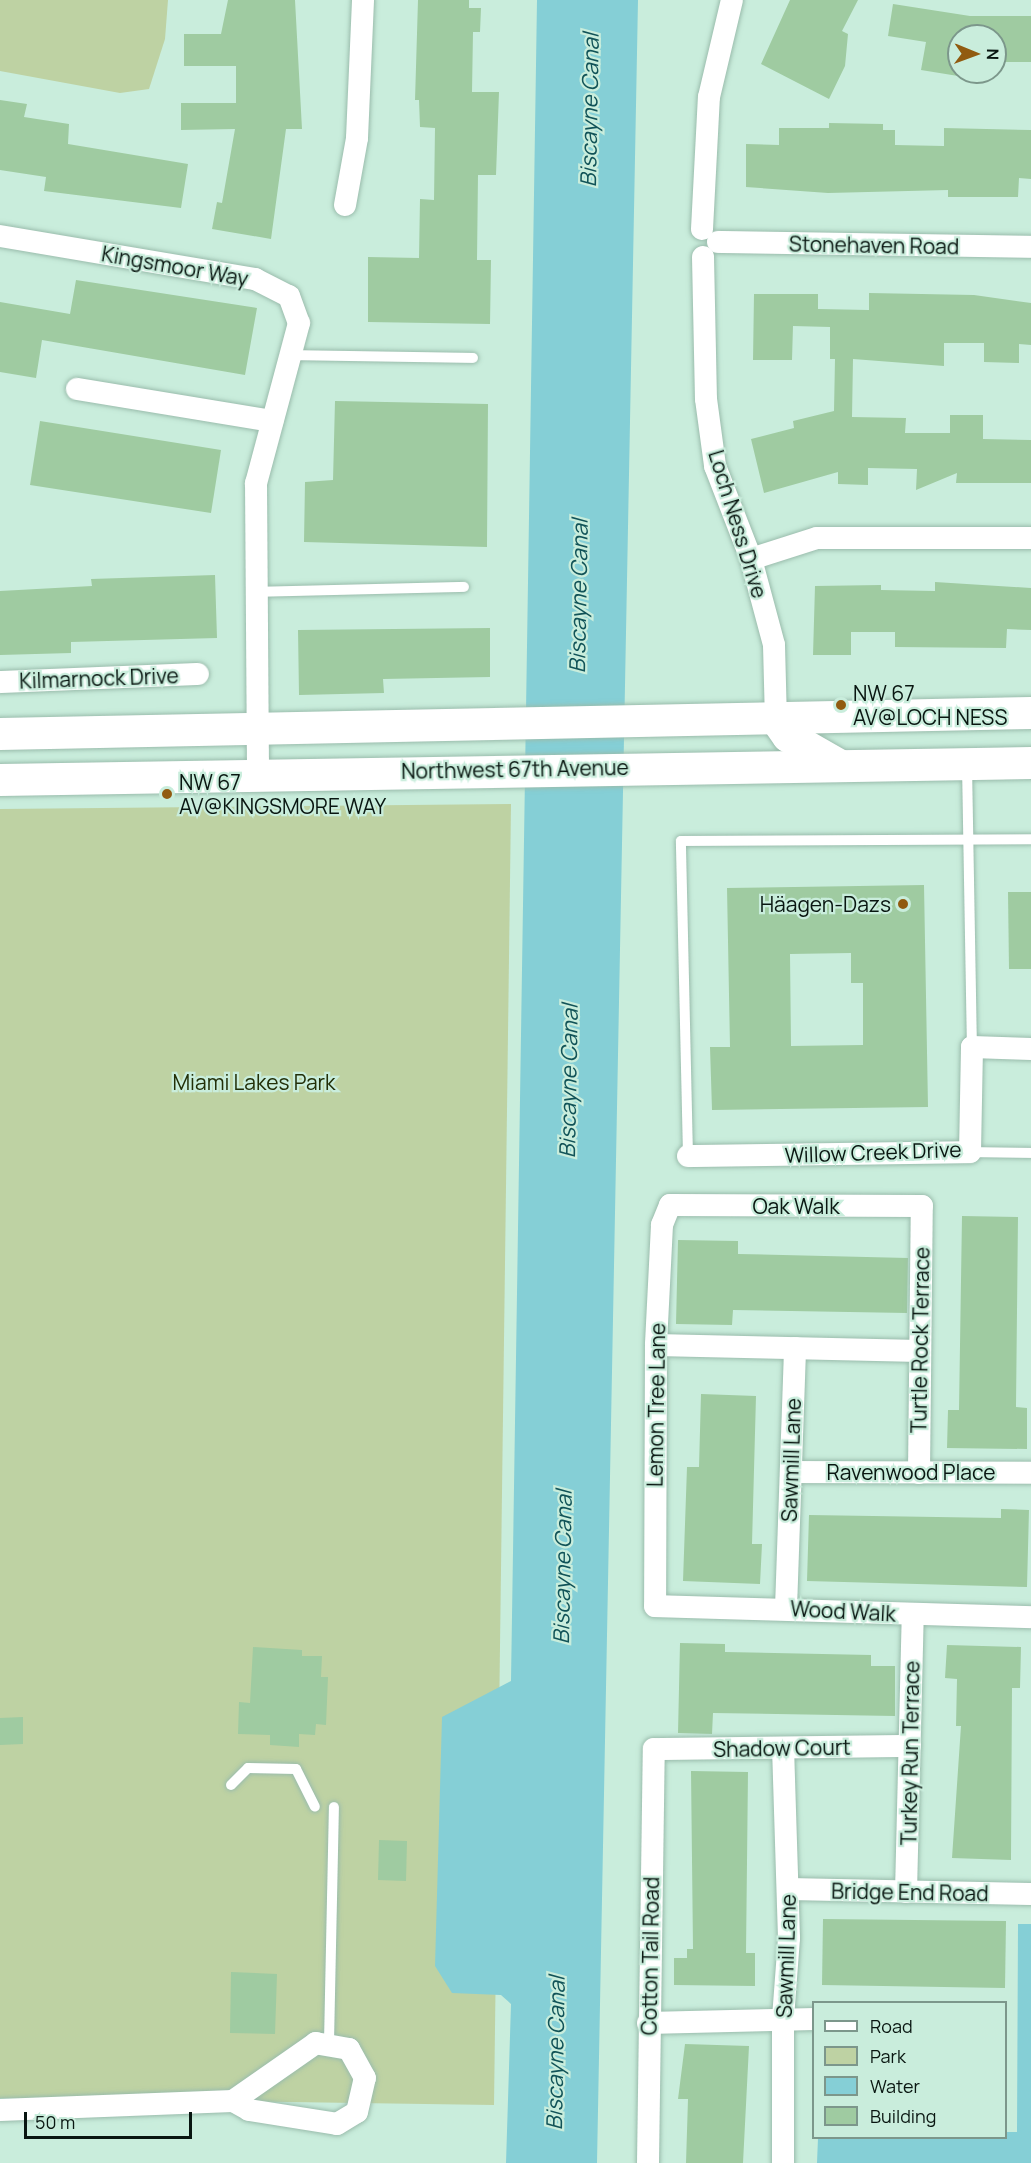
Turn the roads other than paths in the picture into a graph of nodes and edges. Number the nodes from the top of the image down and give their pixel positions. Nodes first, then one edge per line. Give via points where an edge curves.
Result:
1 (363, 0) edge
2 (732, 0) edge
3 (345, 206) dead end
4 (0, 236) edge
5 (708, 243) junction
6 (1031, 248) edge
7 (290, 355) junction
8 (473, 358) dead end
9 (77, 389) dead end
10 (272, 421) junction
11 (1031, 538) edge
12 (751, 559) junction
13 (464, 587) dead end
14 (256, 592) junction
15 (198, 674) dead end
16 (0, 682) edge
17 (1031, 713) edge
18 (776, 719) junction
19 (258, 729) junction
20 (0, 734) edge
21 (1031, 763) edge
22 (967, 765) junction
23 (706, 767) junction
24 (848, 768) junction
25 (258, 776) junction
26 (0, 780) edge
27 (1031, 839) edge
28 (968, 840) junction
29 (972, 1047) junction
30 (1031, 1049) edge
31 (970, 1152) junction
32 (1031, 1153) edge
33 (688, 1156) joint
34 (670, 1205) joint
35 (922, 1206) joint
36 (656, 1345) junction
37 (795, 1348) junction
38 (920, 1351) junction
39 (792, 1472) junction
40 (919, 1473) junction
41 (1031, 1473) edge
42 (655, 1606) joint
43 (786, 1608) junction
44 (913, 1615) junction
45 (1031, 1617) edge
46 (910, 1746) junction
47 (654, 1749) joint
48 (783, 1749) junction
49 (231, 1785) dead end
50 (315, 1807) dead end
51 (334, 1807) dead end
52 (788, 1889) junction
53 (906, 1892) junction
54 (1031, 1894) edge
55 (783, 2018) junction
56 (812, 2019) edge
57 (648, 2023) junction
58 (329, 2042) junction
59 (233, 2100) junction
60 (0, 2110) edge
61 (648, 2163) edge
62 (783, 2163) edge

1 - 3 street via 357,138
2 - 5 street, Loch Ness Drive via 709,97
4 - 7 street, Kingsmoor Way via 255,279 289,296 299,323
5 - 6 street, Stonehaven Road
5 - 12 street, Loch Ness Drive via 706,399 715,466
7 - 8 lane
7 - 10 street, Kingsmoor Way
9 - 10 street
10 - 14 street, Kingsmoor Way via 256,483
11 - 12 street via 817,538
12 - 18 street, Loch Ness Drive via 774,645
13 - 14 lane
14 - 19 street, Kingsmoor Way
15 - 16 street, Kilmarnock Drive
17 - 18 main road, Northwest 67th Avenue
18 - 19 main road, Northwest 67th Avenue
18 - 23 main road via 767,736
18 - 24 main road via 788,736
19 - 20 main road, Northwest 67th Avenue
19 - 25 street, Kingsmoor Way
21 - 22 main road, Northwest 67th Avenue
22 - 24 main road, Northwest 67th Avenue
22 - 28 lane
23 - 24 main road, Northwest 67th Avenue
23 - 25 main road, Northwest 67th Avenue
25 - 26 main road, Northwest 67th Avenue
27 - 28 lane
28 - 29 lane
28 - 33 lane via 681,841
29 - 30 street
29 - 31 street, Willow Creek Drive
31 - 32 lane
31 - 33 street, Willow Creek Drive
34 - 35 street, Oak Walk
34 - 36 street, Lemon Tree Lane via 663,1225
35 - 38 street, Turtle Rock Terrace
36 - 37 street
36 - 42 street, Lemon Tree Lane
37 - 38 street
37 - 39 street, Sawmill Lane
38 - 40 street, Turtle Rock Terrace
39 - 40 street, Ravenwood Place
39 - 43 street, Sawmill Lane
40 - 41 street, Ravenwood Place
42 - 43 street, Wood Walk
43 - 44 street, Wood Walk
44 - 45 street, Wood Walk
44 - 46 street, Turkey Run Terrace
46 - 48 street, Shadow Court
46 - 53 street, Turkey Run Terrace
47 - 48 street, Shadow Court
47 - 57 street, Cotton Tail Road
48 - 52 street, Sawmill Lane
49 - 50 lane via 248,1768 296,1769
51 - 58 lane
52 - 53 street, Bridge End Road
52 - 55 street, Sawmill Lane
53 - 54 street, Bridge End Road
55 - 56 street
55 - 57 street
55 - 62 street, Sawmill Lane
57 - 61 street, Cotton Tail Road
58 - 59 street via 303,2050
58 - 59 street via 341,2044 356,2056 365,2079 362,2102 347,2119 324,2124 249,2110
59 - 60 street

